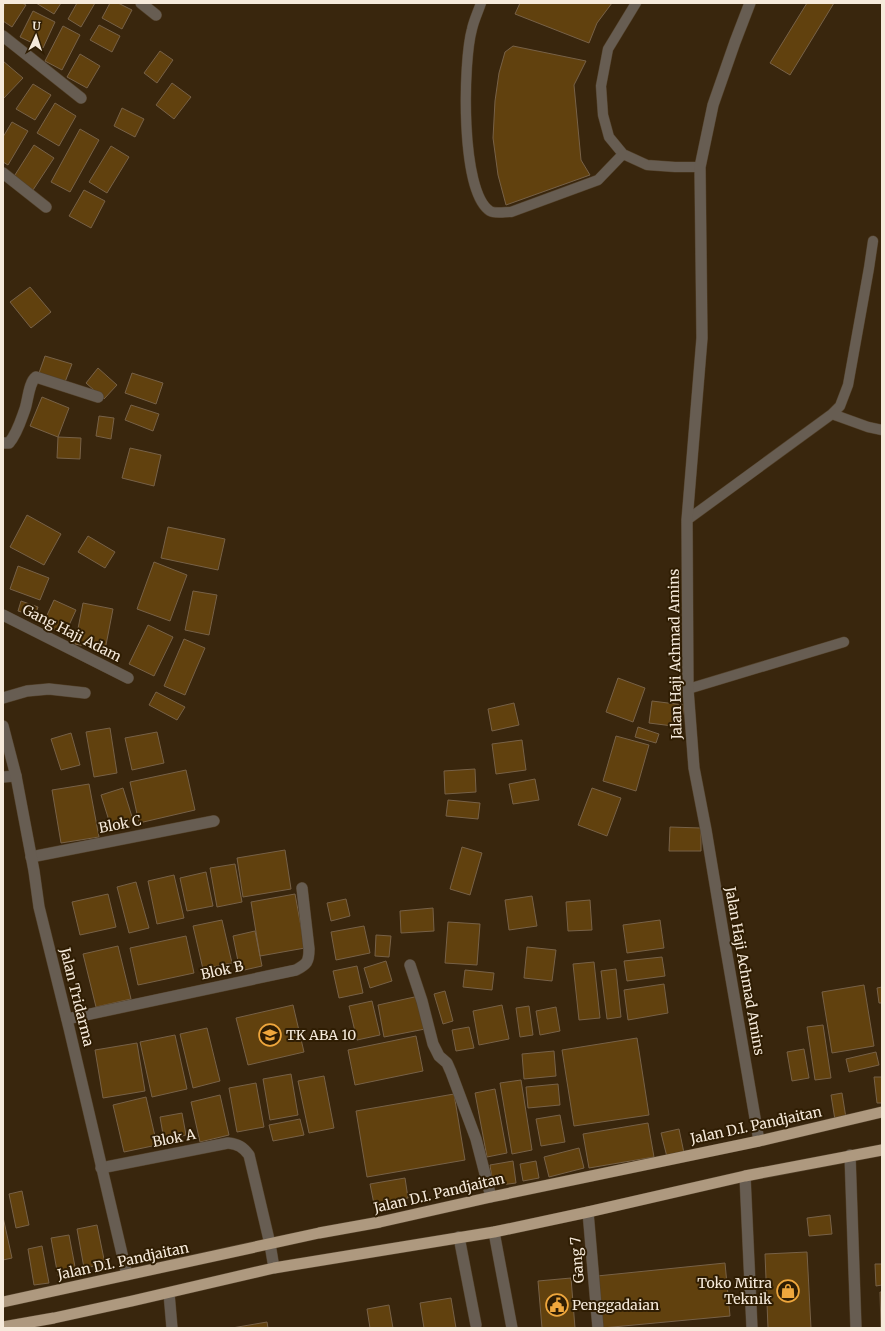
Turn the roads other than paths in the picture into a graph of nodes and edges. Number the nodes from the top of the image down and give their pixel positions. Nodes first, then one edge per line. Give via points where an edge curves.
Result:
1 (141, 3) edge
2 (481, 3) edge
3 (636, 3) edge
4 (750, 3) edge
5 (156, 15) dead end
6 (3, 36) edge
7 (81, 98) dead end
8 (623, 154) junction
9 (700, 167) junction
10 (3, 173) edge
11 (46, 208) dead end
12 (873, 241) dead end
13 (98, 397) dead end
14 (832, 414) junction
15 (882, 430) edge
16 (3, 443) edge
17 (687, 520) junction
18 (3, 615) edge
19 (844, 642) dead end
20 (128, 678) dead end
21 (688, 689) junction
22 (85, 693) dead end
23 (3, 698) edge
24 (3, 726) edge
25 (16, 776) junction
26 (3, 777) edge
27 (214, 821) dead end
28 (31, 857) junction
29 (302, 888) dead end
30 (410, 965) dead end
31 (66, 1019) junction
32 (882, 1112) edge
33 (759, 1141) junction
34 (882, 1150) edge
35 (850, 1155) junction
36 (102, 1168) junction
37 (745, 1176) junction
38 (491, 1197) junction
39 (588, 1212) junction
40 (494, 1232) junction
41 (459, 1237) junction
42 (270, 1244) junction
43 (274, 1268) junction
44 (127, 1275) junction
45 (169, 1293) junction
46 (3, 1302) edge
47 (476, 1325) dead end
48 (3, 1327) edge
49 (172, 1328) edge
50 (512, 1328) edge
51 (598, 1328) edge
52 (752, 1328) edge
53 (856, 1328) edge

1 - 5 street
2 - 8 lane via 469,44 465,74 465,118 470,163 477,192 484,206 491,212 511,212 598,180
3 - 8 lane via 608,49 601,86 603,114 609,137
4 - 9 street, Jalan Haji Achmad Amins via 713,105
6 - 7 street
8 - 9 lane via 647,164
9 - 17 street, Jalan Haji Achmad Amins via 702,338
10 - 11 street
12 - 14 lane via 848,385 840,406
13 - 16 street via 36,377 13,438 9,443
14 - 15 lane
14 - 17 lane
17 - 21 street, Jalan Haji Achmad Amins
18 - 20 street, Gang Haji Adam
19 - 21 lane
21 - 33 street, Jalan Haji Achmad Amins via 694,768
22 - 23 street via 49,689 28,691
24 - 25 street, Jalan Tridarma
25 - 26 street
25 - 28 street, Jalan Tridarma
27 - 28 street, Blok C
28 - 31 street, Jalan Tridarma via 39,907
29 - 31 street, Blok B via 309,949 309,959 304,966 296,970
30 - 38 street via 432,1044 451,1072 476,1138
31 - 36 street, Jalan Tridarma
32 - 33 highway, Jalan D.I. Pandjaitan
33 - 38 highway, Jalan D.I. Pandjaitan
34 - 35 highway
35 - 37 highway
35 - 53 street
36 - 42 street, Blok A via 228,1143 237,1144 249,1155
36 - 44 street, Jalan Tridarma
37 - 39 highway
37 - 52 street
38 - 42 highway, Jalan D.I. Pandjaitan
39 - 40 highway
39 - 51 street, Gang 7
40 - 41 highway
40 - 50 street
41 - 43 highway
41 - 47 street
42 - 43 street
42 - 44 highway, Jalan D.I. Pandjaitan
43 - 45 highway
44 - 46 highway, Jalan D.I. Pandjaitan
45 - 48 highway
45 - 49 street

